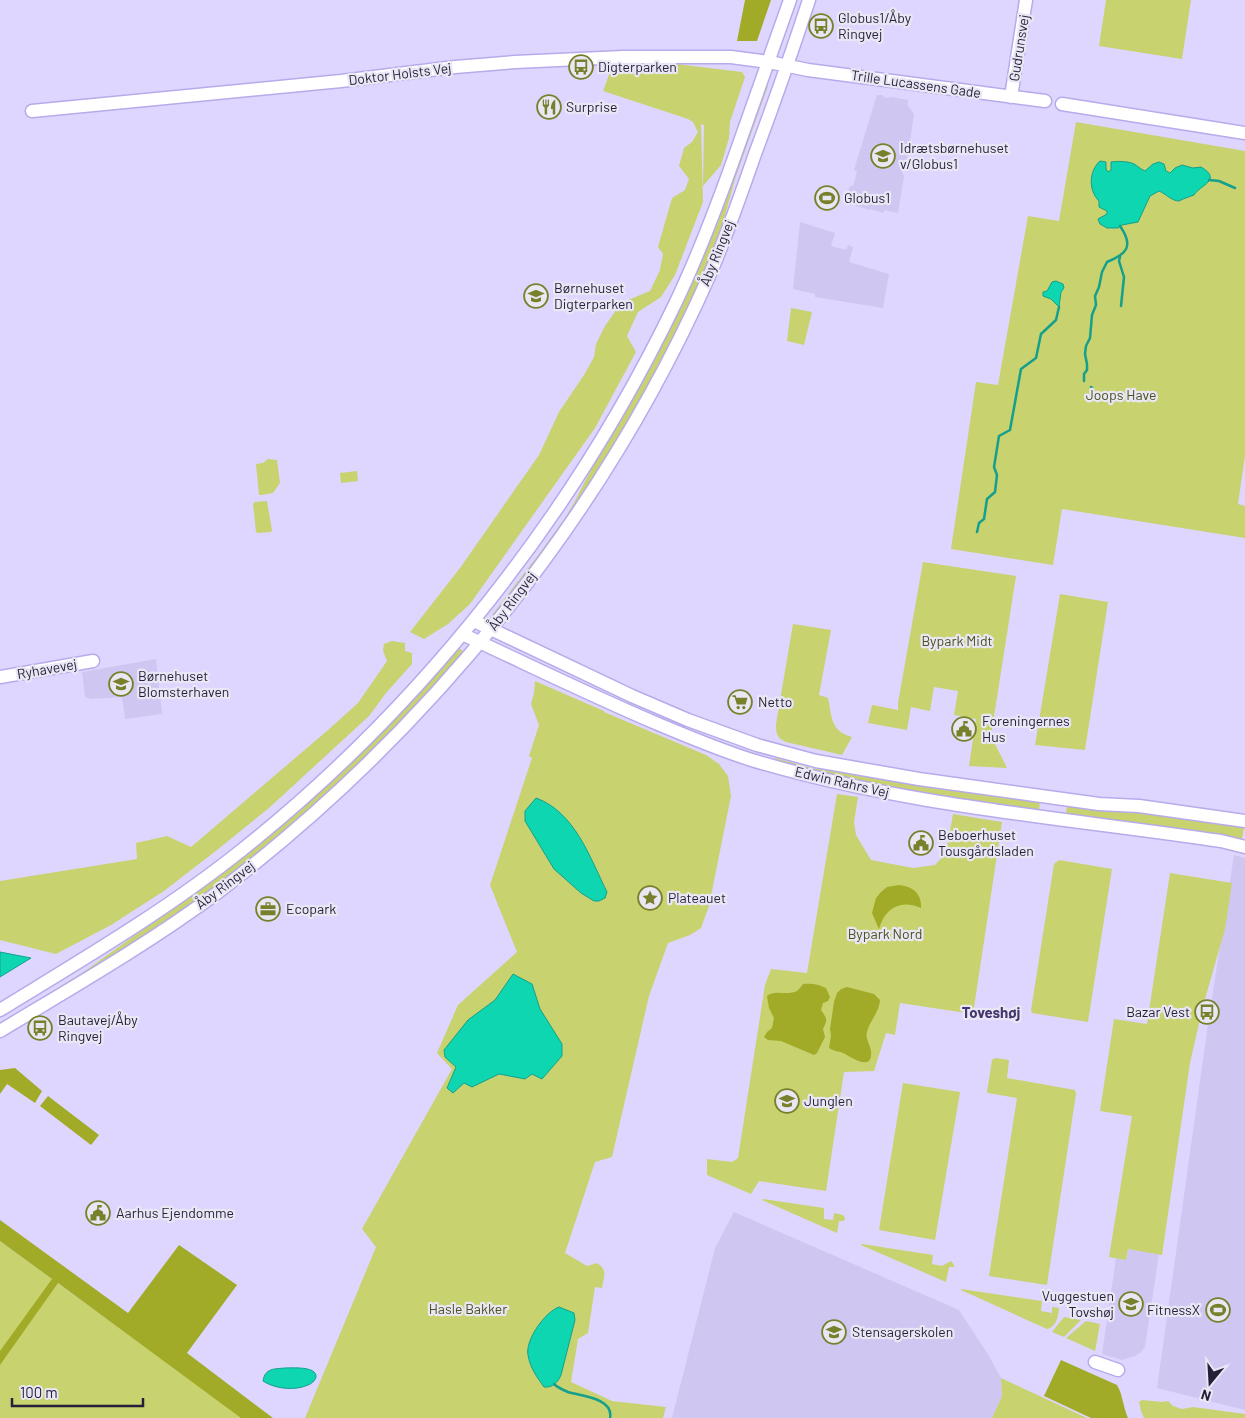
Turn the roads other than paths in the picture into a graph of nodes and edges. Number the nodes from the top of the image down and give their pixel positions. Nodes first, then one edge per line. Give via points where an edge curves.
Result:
1 (790, 0) edge
2 (809, 0) edge
3 (1026, 0) edge
4 (769, 62) junction
5 (787, 66) junction
6 (1011, 97) junction
7 (1046, 101) dead end
8 (1062, 104) dead end
9 (32, 111) dead end
10 (1245, 133) edge
11 (474, 621) junction
12 (491, 629) junction
13 (462, 634) junction
14 (481, 642) junction
15 (93, 661) dead end
16 (0, 677) edge
17 (1245, 821) edge
18 (1245, 847) edge
19 (0, 1010) edge
20 (0, 1032) edge
21 (1095, 1362) dead end
22 (1118, 1370) dead end

1 - 4 street, Åby Ringvej
2 - 5 street, Åby Ringvej
3 - 6 street, Gudrunsvej
4 - 5 street, Doktor Holsts Vej
4 - 9 street, Doktor Holsts Vej via 731,57 623,57 515,62
4 - 11 street, Åby Ringvej via 711,222 655,345 565,497
5 - 6 street, Trille Lucassens Gade
5 - 12 street, Åby Ringvej via 714,264 671,353 601,476 562,535
6 - 7 street, Trille Lucassens Gade
8 - 10 street
11 - 12 street, Edwin Rahrs Vej
11 - 13 street, Åby Ringvej
12 - 14 street, Åby Ringvej
12 - 17 street, Edwin Rahrs Vej via 632,696 757,745 816,760 939,782
13 - 14 street, Edwin Rahrs Vej
13 - 19 street, Åby Ringvej via 378,727 244,848 160,910
14 - 18 street, Edwin Rahrs Vej via 696,740 793,771 917,798
14 - 20 street, Åby Ringvej via 364,767 255,862 134,950
15 - 16 street, Ryhavevej
21 - 22 street

